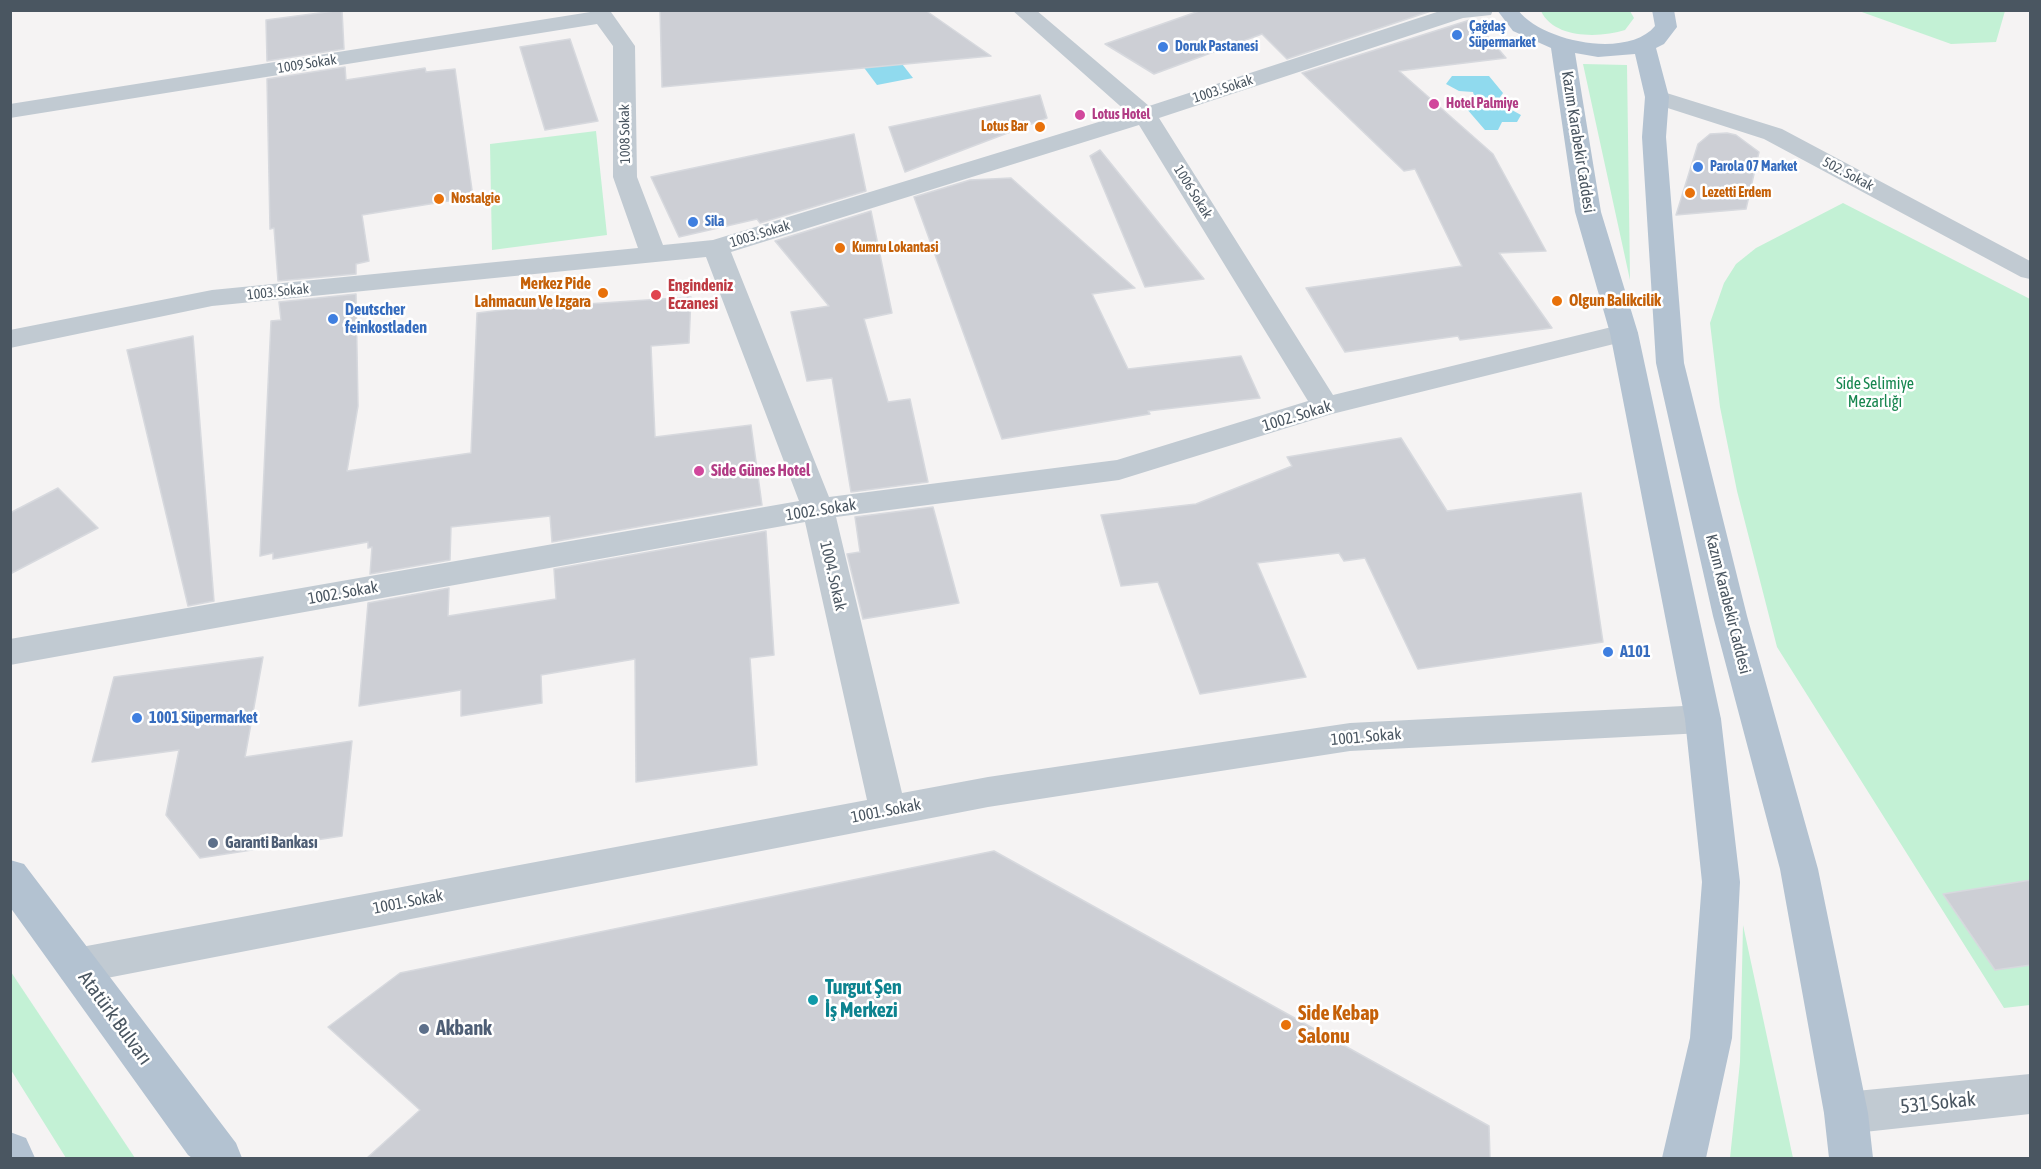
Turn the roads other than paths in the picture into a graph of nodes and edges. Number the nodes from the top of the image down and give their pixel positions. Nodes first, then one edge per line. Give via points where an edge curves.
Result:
1 (566, 10) edge
2 (1022, 10) edge
3 (1483, 10) edge
4 (1508, 10) edge
5 (1667, 12) edge
6 (608, 14) edge
7 (1562, 45) junction
8 (1644, 45) junction
9 (1657, 98) junction
10 (10, 111) edge
11 (1145, 115) junction
12 (716, 248) junction
13 (653, 253) junction
14 (2031, 271) edge
15 (1624, 333) junction
16 (10, 339) edge
17 (1325, 406) junction
18 (818, 509) junction
19 (10, 652) edge
20 (1703, 719) junction
21 (888, 811) junction
22 (10, 876) edge
23 (76, 966) junction
24 (2031, 1094) edge
25 (1846, 1113) junction
26 (10, 1153) edge
27 (13, 1158) edge
28 (220, 1158) edge
29 (1684, 1158) edge
30 (1851, 1158) edge

1 - 6 street
2 - 11 street, 1006 Sokak
3 - 11 street, 1003. Sokak via 1460,12
4 - 7 main road via 1523,28
5 - 8 main road via 1664,32
6 - 10 street, 1009 Sokak
6 - 13 street, 1008 Sokak via 624,46 626,177
7 - 8 main road via 1609,50
7 - 15 main road, Kazım Karabekir Caddesi via 1588,212
8 - 9 main road, Kazım Karabekir Caddesi
9 - 14 street, 502. Sokak via 1773,134
9 - 25 main road, Kazım Karabekir Caddesi via 1654,137 1670,363 1730,616 1799,869
11 - 12 street, 1003. Sokak
11 - 17 street, 1006 Sokak
12 - 13 street, 1003. Sokak
12 - 18 street, 1004. Sokak
13 - 16 street, 1003. Sokak via 212,298
15 - 17 street, 1002. Sokak
15 - 20 main road, Kazım Karabekir Caddesi
17 - 18 street, 1002. Sokak via 1119,470
18 - 19 street, 1002. Sokak
18 - 21 street, 1004. Sokak
20 - 21 street, 1001. Sokak via 1350,736
20 - 29 main road, Kazım Karabekir Caddesi via 1721,882 1711,1038
21 - 23 street, 1001. Sokak
22 - 23 main road, Atatürk Bulvarı
23 - 28 main road, Atatürk Bulvarı
24 - 25 street, 531 Sokak
25 - 30 main road, Kazım Karabekir Caddesi
26 - 27 main road

